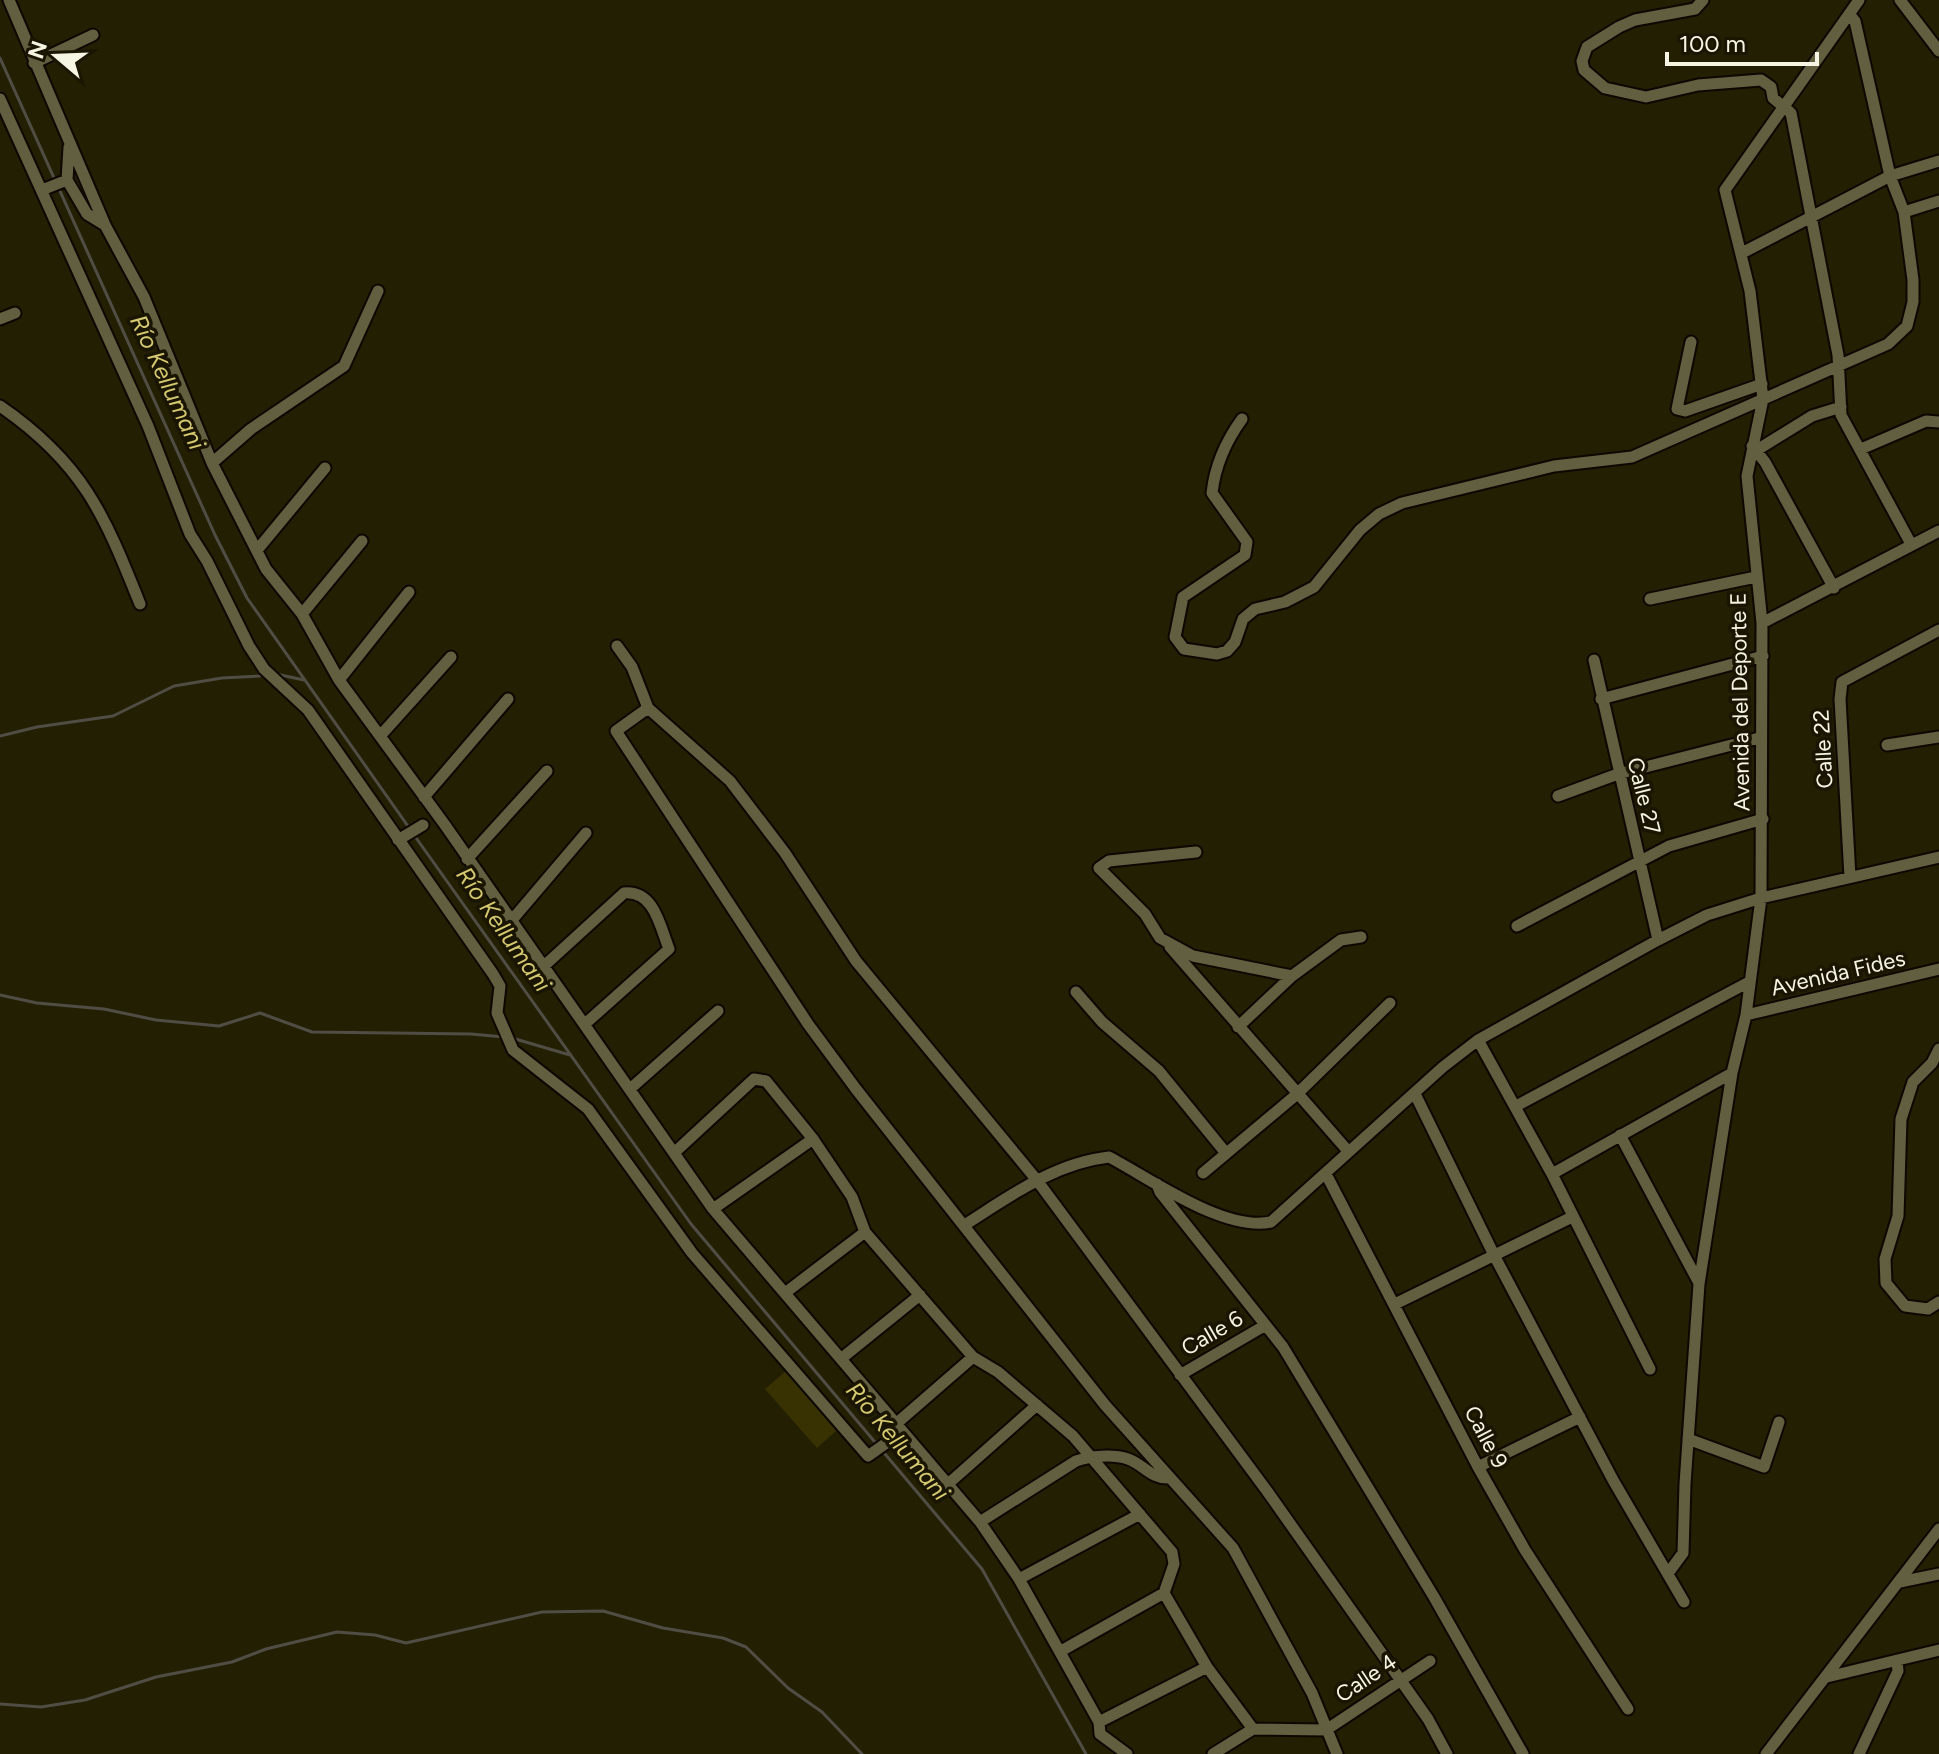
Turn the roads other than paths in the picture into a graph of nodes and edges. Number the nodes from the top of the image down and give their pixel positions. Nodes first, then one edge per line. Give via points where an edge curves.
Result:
1 (9, 0) edge
2 (1703, 0) edge
3 (1859, 0) edge
4 (1900, 0) edge
5 (1849, 14) junction
6 (93, 35) dead end
7 (1939, 51) edge
8 (34, 63) junction
9 (0, 99) edge
10 (1784, 107) junction
11 (69, 146) junction
12 (1939, 161) edge
13 (1890, 176) junction
14 (56, 185) junction
15 (1939, 201) edge
16 (1904, 212) junction
17 (1814, 217) junction
18 (105, 225) junction
19 (1742, 253) junction
20 (378, 291) dead end
21 (15, 313) dead end
22 (0, 319) edge
23 (1691, 342) dead end
24 (1839, 368) junction
25 (1762, 384) junction
26 (1763, 399) junction
27 (0, 406) edge
28 (1841, 407) junction
29 (1242, 419) dead end
30 (1939, 422) edge
31 (1754, 448) junction
32 (1861, 449) junction
33 (212, 463) junction
34 (325, 468) dead end
35 (1939, 531) edge
36 (362, 541) dead end
37 (1911, 544) junction
38 (258, 549) junction
39 (1756, 577) junction
40 (1834, 588) junction
41 (409, 592) dead end
42 (1650, 599) dead end
43 (140, 604) dead end
44 (302, 614) junction
45 (1762, 623) junction
46 (1939, 630) edge
47 (617, 646) dead end
48 (1763, 656) junction
49 (451, 657) dead end
50 (1594, 660) dead end
51 (339, 680) junction
52 (508, 699) dead end
53 (1601, 699) junction
54 (648, 708) junction
55 (381, 735) junction
56 (1939, 737) edge
57 (1759, 738) junction
58 (1887, 745) dead end
59 (547, 771) dead end
60 (1618, 774) junction
61 (1558, 796) dead end
62 (424, 797) junction
63 (1763, 819) junction
64 (586, 833) dead end
65 (1196, 852) dead end
66 (1939, 857) edge
67 (467, 859) junction
68 (1639, 862) junction
69 (1850, 877) junction
70 (1761, 898) junction
71 (512, 920) junction
72 (1517, 926) dead end
73 (1361, 937) dead end
74 (1160, 938) junction
75 (1658, 940) junction
76 (544, 966) junction
77 (1939, 969) edge
78 (1292, 976) junction
79 (1749, 982) junction
80 (1076, 992) dead end
81 (1390, 1003) dead end
82 (718, 1011) dead end
83 (1746, 1015) junction
84 (585, 1024) junction
85 (1238, 1027) junction
86 (1478, 1040) junction
87 (1939, 1049) edge
88 (1732, 1073) junction
89 (630, 1089) junction
90 (1415, 1094) junction
91 (1296, 1095) junction
92 (1516, 1106) junction
93 (1620, 1135) junction
94 (813, 1139) junction
95 (1348, 1151) junction
96 (1225, 1152) junction
97 (674, 1153) junction
98 (1203, 1173) dead end
99 (1326, 1174) junction
100 (1552, 1174) junction
101 (1036, 1179) junction
102 (1157, 1183) junction
103 (713, 1209) junction
104 (1572, 1217) junction
105 (966, 1224) junction
106 (865, 1232) junction
107 (1495, 1257) junction
108 (1699, 1284) junction
109 (785, 1293) junction
110 (920, 1295) junction
111 (1939, 1302) edge
112 (1395, 1304) junction
113 (1264, 1326) junction
114 (973, 1357) junction
115 (842, 1358) junction
116 (1650, 1369) dead end
117 (1180, 1375) junction
118 (1037, 1405) junction
119 (1580, 1417) junction
120 (1779, 1422) dead end
121 (897, 1423) junction
122 (1688, 1439) junction
123 (1090, 1456) junction
124 (1478, 1467) junction
125 (1169, 1478) junction
126 (948, 1484) junction
127 (1140, 1514) junction
128 (980, 1522) junction
129 (1939, 1529) edge
130 (1669, 1572) junction
131 (1939, 1574) edge
132 (1019, 1579) junction
133 (1900, 1582) junction
134 (1164, 1593) junction
135 (1684, 1602) dead end
136 (1939, 1650) edge
137 (1061, 1651) junction
138 (1430, 1661) dead end
139 (1897, 1661) junction
140 (1207, 1667) junction
141 (1827, 1677) junction
142 (1398, 1679) junction
143 (1628, 1709) dead end
144 (1099, 1722) junction
145 (1253, 1729) junction
146 (1326, 1730) junction
147 (1771, 1753) edge
148 (1127, 1754) edge
149 (1213, 1754) edge
150 (1337, 1754) edge
151 (1447, 1754) edge
152 (1523, 1754) edge
153 (1859, 1754) edge

1 - 8 street
2 - 10 street via 1695,9 1619,27 1587,47 1584,70 1605,88 1646,97 1698,85 1761,80
3 - 5 street
4 - 7 street
5 - 10 street
5 - 13 street via 1855,21
6 - 8 street
8 - 11 street
9 - 14 street
10 - 17 street via 1791,113
10 - 19 street, Avenida del Deporte E via 1725,190
11 - 14 street
11 - 18 street
12 - 13 street
13 - 16 street
13 - 17 street
14 - 18 street
14 - 121 street via 190,534 249,646 411,833 500,986 497,1013 513,1050 588,1109 692,1253 868,1456
15 - 16 street
16 - 24 street via 1913,280 1907,326 1888,344
17 - 19 street
17 - 24 street
18 - 33 street via 144,297
19 - 25 street, Avenida del Deporte E
20 - 33 street via 344,366 251,429
21 - 22 street
23 - 25 street via 1677,409 1685,411
24 - 26 street
24 - 28 street
25 - 26 street, Avenida del Deporte E
26 - 29 street via 1632,457 1554,466 1402,503 1360,530 1314,587 1255,609 1243,619 1227,651 1184,649 1175,637 1183,597 1247,549 1212,493 1214,474
26 - 31 street, Avenida del Deporte E
27 - 43 street via 32,430 94,498
28 - 31 street via 1812,416
28 - 32 street
30 - 32 street via 1926,421
31 - 39 street, Avenida del Deporte E via 1747,476
31 - 40 street
32 - 37 street
33 - 38 street
34 - 38 street
35 - 37 street
36 - 44 street
37 - 40 street
38 - 44 street via 266,569
39 - 42 street
39 - 45 street, Avenida del Deporte E
40 - 45 street
41 - 51 street
44 - 51 street
45 - 48 street, Avenida del Deporte E
46 - 69 street, Calle 22 via 1842,682
47 - 54 street via 632,667
48 - 53 street
48 - 57 street, Avenida del Deporte E
49 - 55 street
50 - 53 street, Calle 27
51 - 55 street
52 - 62 street
53 - 60 street, Calle 27
54 - 101 street via 730,781 856,961
54 - 105 street via 616,731 808,1024
55 - 62 street
56 - 58 street
57 - 60 street
57 - 63 street, Avenida del Deporte E
59 - 67 street
60 - 61 street
60 - 68 street, Calle 27
62 - 67 street
63 - 68 street via 1669,846
63 - 70 street, Avenida del Deporte E
64 - 71 street
65 - 74 street via 1109,861 1099,868 1145,914
66 - 69 street
67 - 71 street
68 - 72 street
68 - 75 street, Calle 27
69 - 70 street
70 - 75 street via 1707,915
70 - 79 street, Avenida del Deporte E
71 - 76 street
73 - 78 street via 1341,940
74 - 78 street via 1193,956
74 - 85 street
75 - 86 street
76 - 84 street
76 - 84 street via 624,893 636,892 648,900 669,949
77 - 83 street, Avenida Fides
78 - 85 street
79 - 83 street, Avenida del Deporte E
79 - 92 street
80 - 96 street via 1159,1071
81 - 91 street
82 - 89 street
83 - 88 street, Avenida del Deporte E
84 - 89 street
85 - 91 street
86 - 90 street
86 - 92 street
87 - 111 street via 1907,1095 1901,1119 1898,1216 1885,1259 1886,1283 1905,1306 1928,1309
88 - 93 street
88 - 108 street, Avenida del Deporte E
89 - 97 street
90 - 95 street
90 - 107 street
91 - 95 street
91 - 96 street
92 - 100 street
93 - 100 street
93 - 108 street
94 - 97 street via 760,1078
94 - 103 street
94 - 106 street via 852,1197
95 - 99 street
96 - 98 street
97 - 103 street
99 - 102 street via 1271,1222 1255,1226 1204,1208
99 - 112 street, Calle 9
100 - 104 street
101 - 102 street via 1109,1157
101 - 105 street
101 - 117 street
102 - 113 street
103 - 109 street
104 - 107 street
104 - 116 street
105 - 125 street via 1105,1405
106 - 109 street
106 - 110 street
107 - 112 street
107 - 119 street
108 - 122 street, Avenida del Deporte E
109 - 115 street
110 - 114 street
110 - 115 street
112 - 124 street, Calle 9
113 - 117 street, Calle 6
113 - 152 street via 1283,1347
114 - 118 street
114 - 121 street
115 - 121 street
117 - 142 street
118 - 123 street
118 - 126 street
119 - 124 street
119 - 130 street
120 - 122 street via 1764,1467
121 - 126 street
122 - 130 street, Avenida del Deporte E via 1683,1553
123 - 125 street via 1130,1460 1159,1478
123 - 127 street
123 - 128 street
124 - 143 street, Calle 9
125 - 146 street via 1233,1548 1312,1693
126 - 128 street
127 - 132 street
127 - 134 street via 1172,1552 1174,1564
128 - 132 street
129 - 133 street
130 - 135 street
131 - 133 street
132 - 137 street
133 - 141 street
134 - 137 street
134 - 140 street
136 - 139 street
137 - 144 street
138 - 142 street, Calle 4
139 - 141 street
139 - 153 street via 1898,1671
140 - 144 street
140 - 145 street
141 - 147 street
142 - 146 street, Calle 4
142 - 151 street
144 - 148 street via 1100,1734
145 - 146 street
145 - 149 street
146 - 150 street

